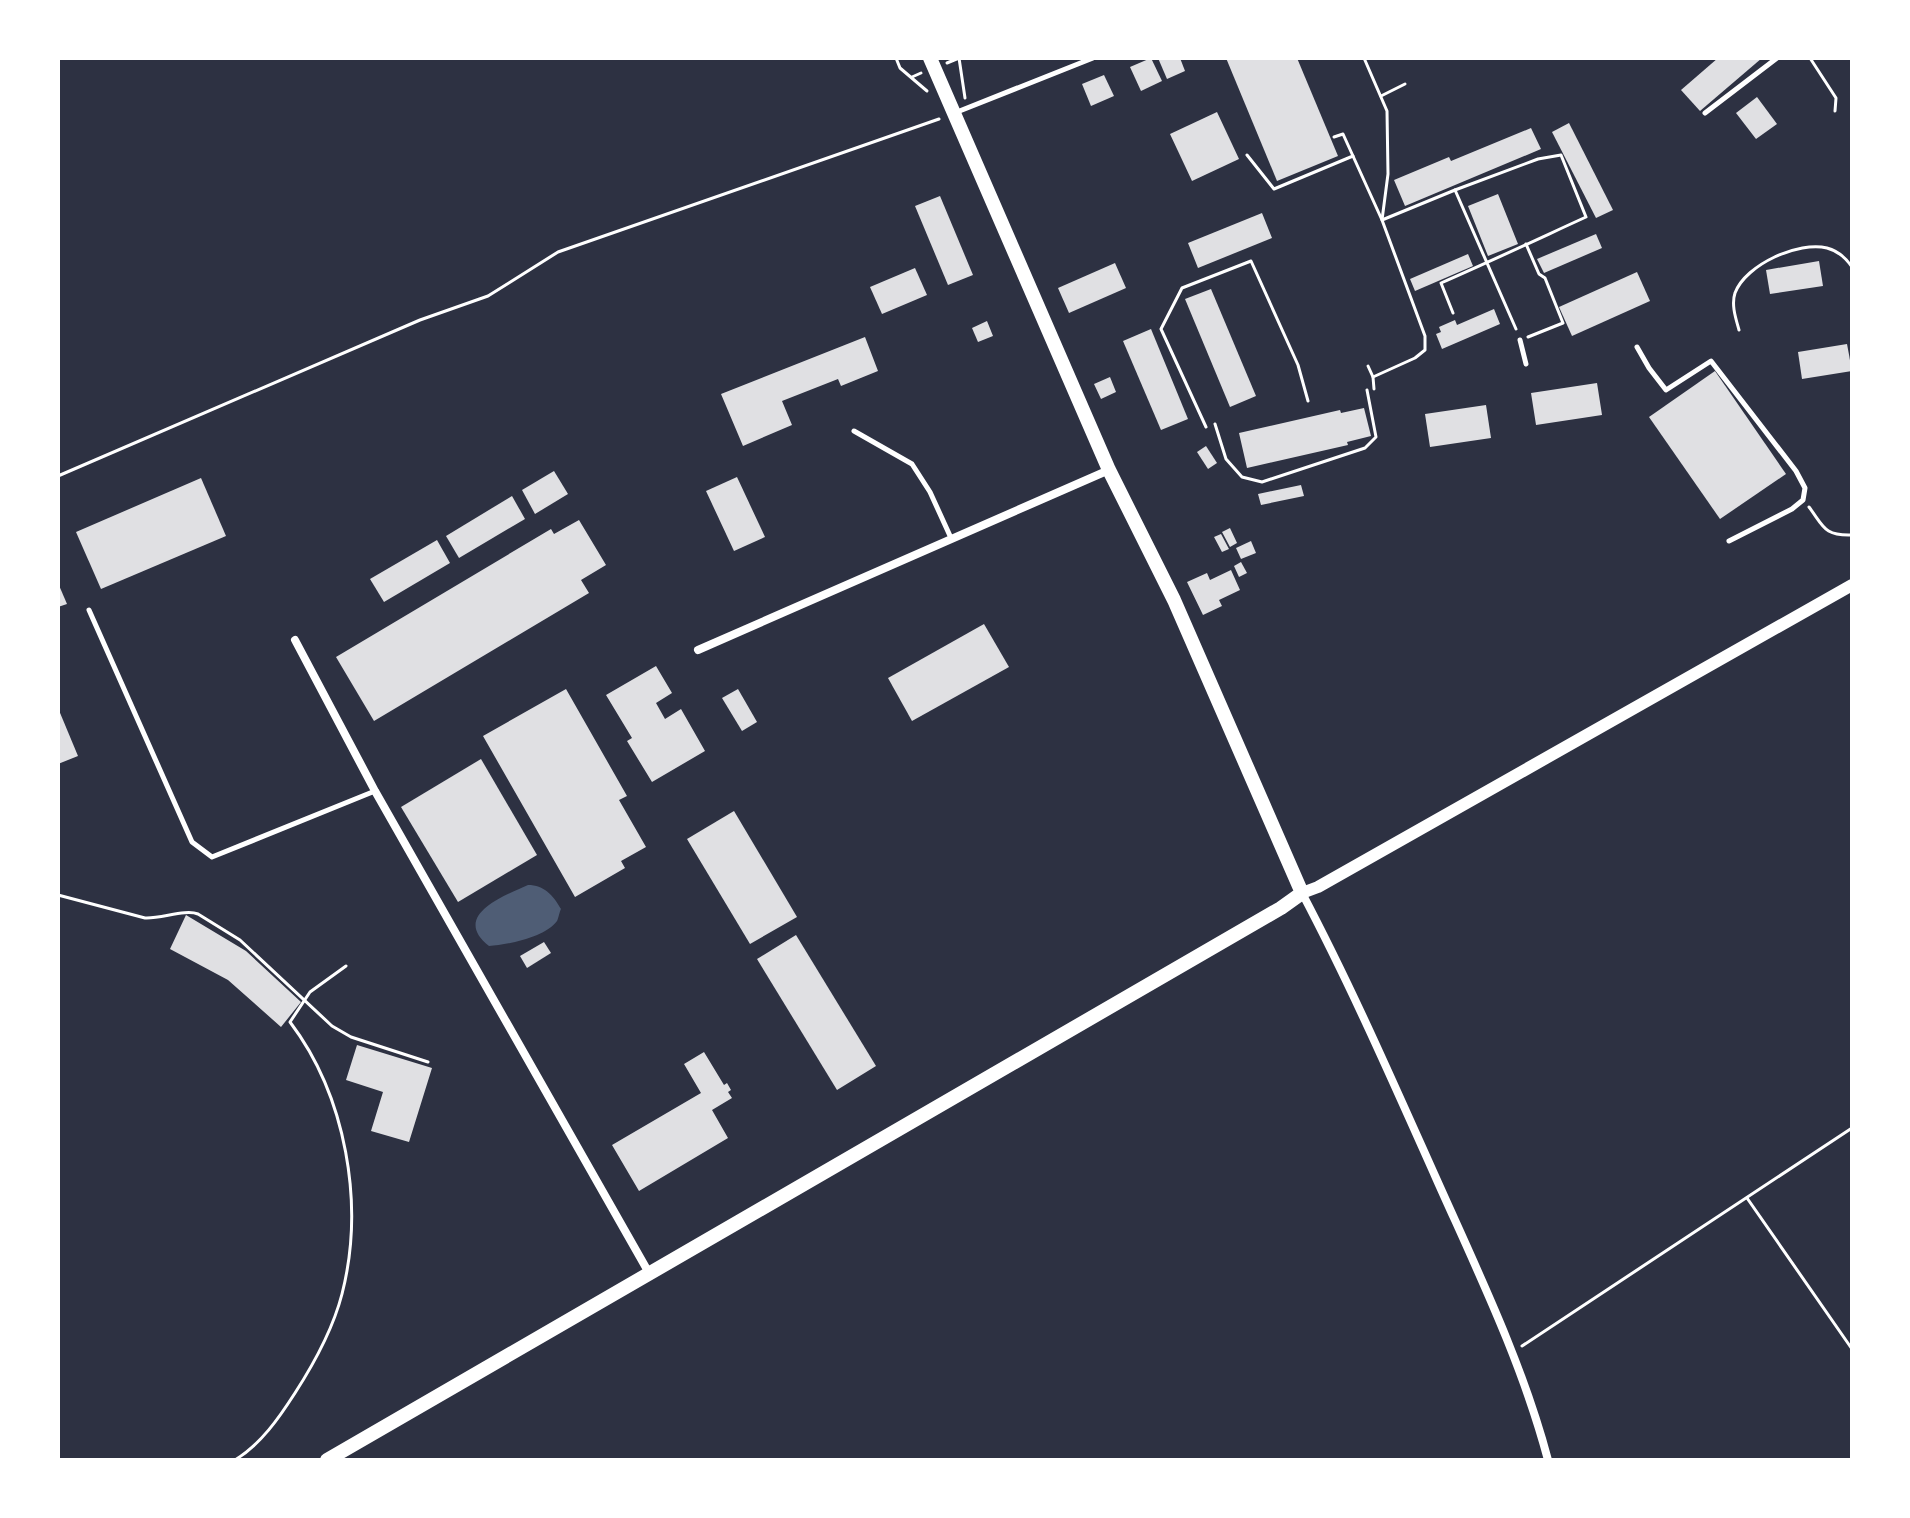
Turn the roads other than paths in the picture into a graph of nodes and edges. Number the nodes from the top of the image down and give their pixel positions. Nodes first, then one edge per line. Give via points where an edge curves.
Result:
1 (930, 58) edge
2 (1093, 58) edge
3 (1777, 58) edge
4 (955, 113) junction
5 (1705, 113) dead end
6 (1520, 340) road end
7 (1637, 347) dead end
8 (1526, 364) dead end
9 (854, 431) dead end
10 (1109, 470) junction
11 (952, 539) junction
12 (1729, 541) dead end
13 (1852, 585) edge
14 (89, 610) dead end
15 (295, 640) dead end
16 (698, 650) dead end
17 (375, 791) junction
18 (1302, 893) junction
19 (649, 1273) junction
20 (327, 1460) edge
21 (1548, 1460) edge

1 - 4 main road
2 - 4 lane
3 - 5 lane
4 - 10 main road
6 - 8 lane
7 - 12 lane via 1666,390 1711,361 1805,488 1803,500 1792,509
9 - 11 lane via 912,464
10 - 11 street
10 - 18 main road via 1174,600
11 - 16 street
13 - 18 street
14 - 17 lane via 192,842 212,857
15 - 17 street
17 - 19 street
18 - 19 main road
18 - 21 street via 1511,1351
19 - 20 main road

